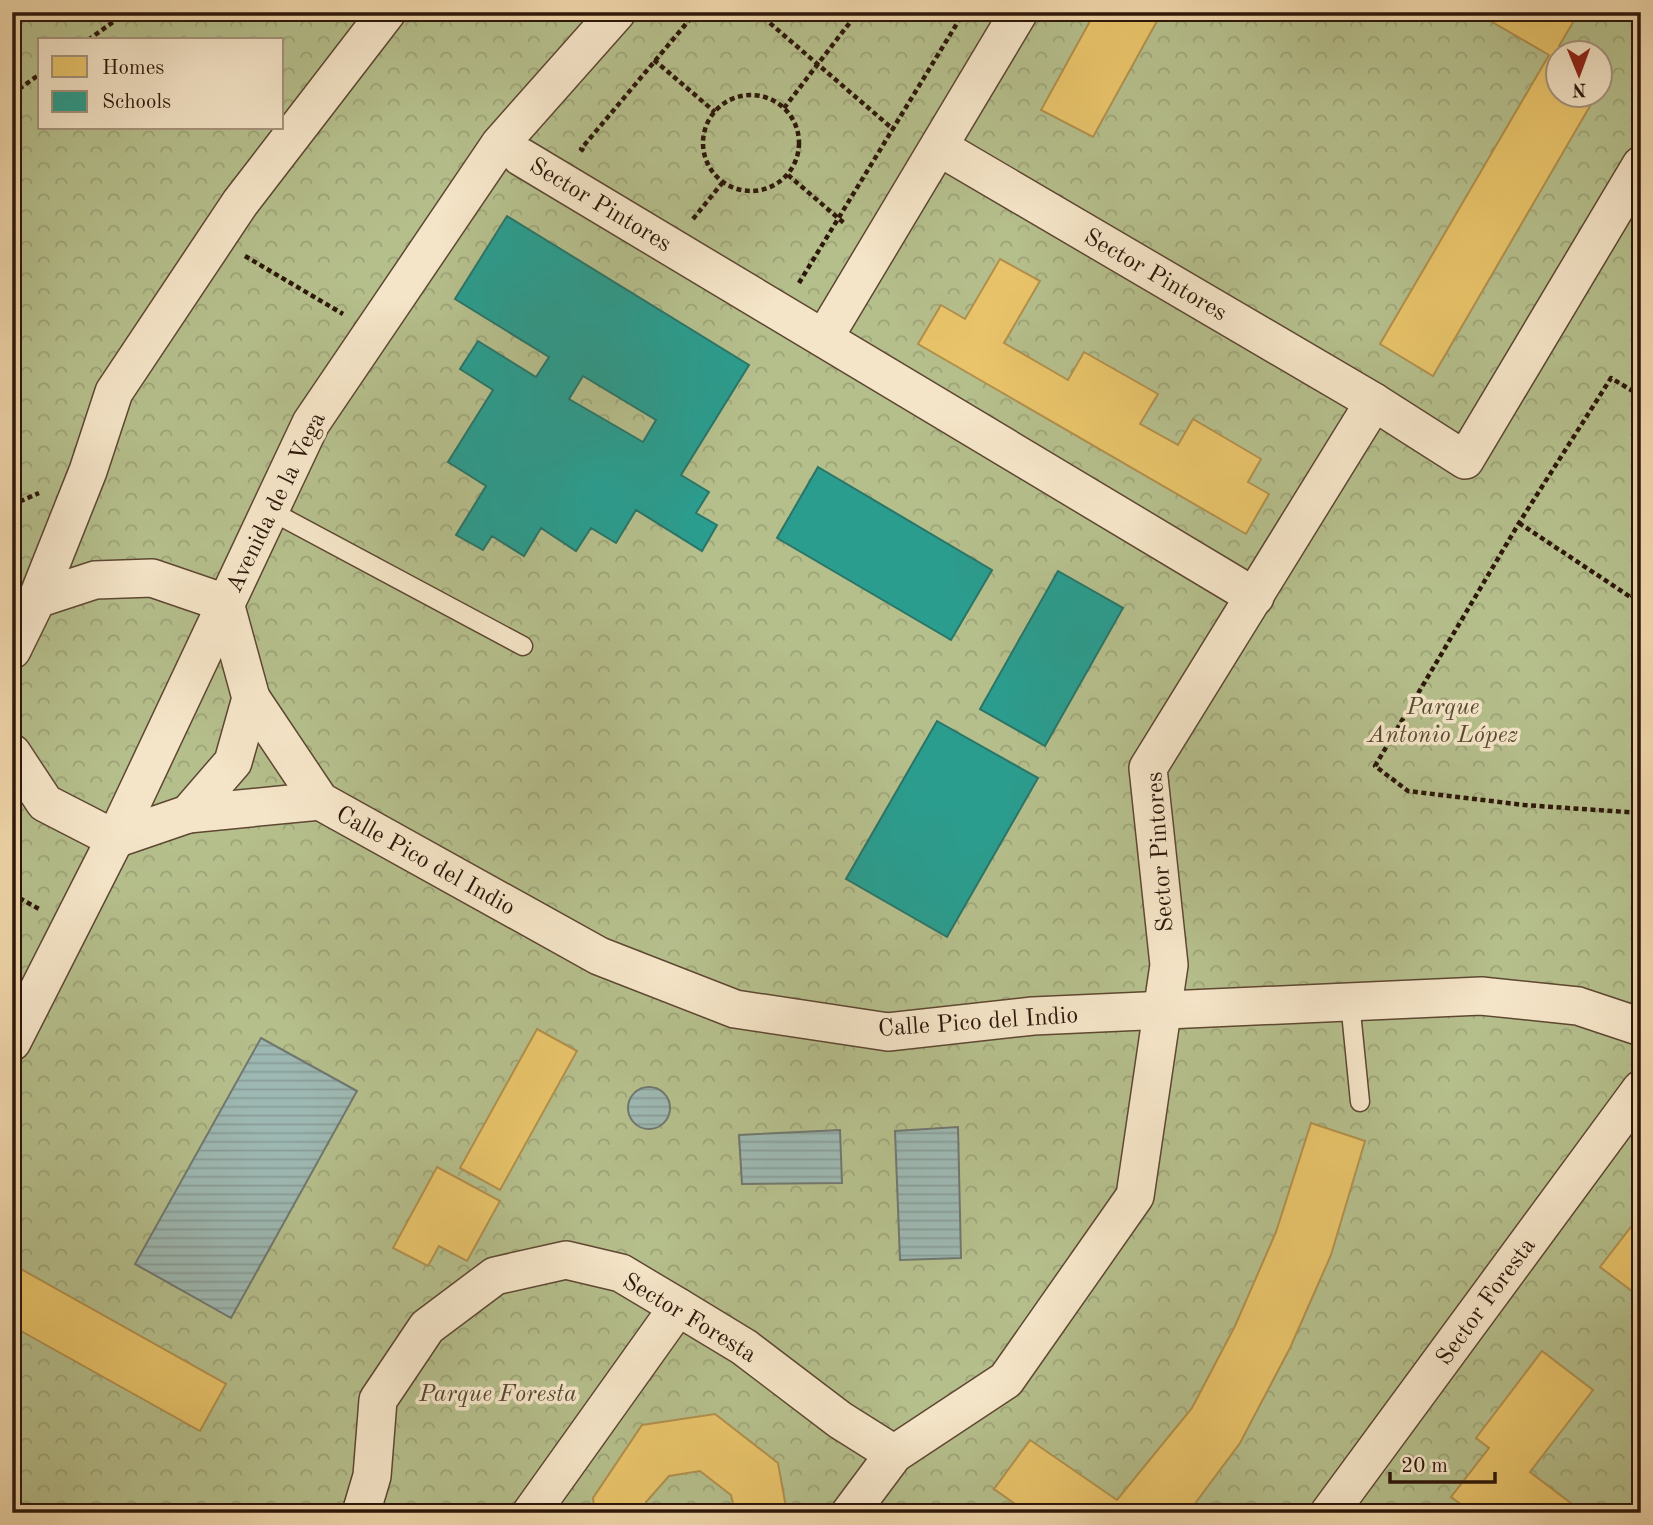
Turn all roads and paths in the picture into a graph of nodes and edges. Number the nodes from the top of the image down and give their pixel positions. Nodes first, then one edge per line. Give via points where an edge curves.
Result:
1 (127, 12) edge
2 (387, 12) edge
3 (617, 12) edge
4 (696, 12) edge
5 (757, 12) edge
6 (858, 12) edge
7 (865, 12) edge
8 (927, 12) edge
9 (964, 12) edge
10 (1019, 12) edge
11 (91, 38) edge
12 (654, 60) junction
13 (817, 65) junction
14 (38, 75) edge
15 (12, 94) edge
16 (784, 108) junction
17 (715, 112) junction
18 (894, 130) junction
19 (939, 146) junction
20 (592, 156) dead end
21 (521, 157) dead end
22 (788, 175) junction
23 (1637, 179) edge
24 (723, 182) junction
25 (839, 218) junction
26 (844, 223) dead end
27 (215, 239) junction
28 (670, 246) junction
29 (796, 288) dead end
30 (344, 314) dead end
31 (824, 338) junction
32 (1641, 396) edge
33 (1374, 402) junction
34 (269, 510) junction
35 (1519, 523) junction
36 (1641, 572) edge
37 (1255, 597) junction
38 (37, 598) junction
39 (1632, 598) junction
40 (225, 603) junction
41 (1641, 604) edge
42 (523, 646) dead end
43 (12, 650) edge
44 (251, 698) junction
45 (12, 753) edge
46 (320, 801) junction
47 (1641, 813) edge
48 (188, 814) junction
49 (115, 839) junction
50 (1350, 1002) junction
51 (1164, 1010) junction
52 (1641, 1027) edge
53 (12, 1041) edge
54 (1641, 1088) edge
55 (1360, 1102) dead end
56 (678, 1307) junction
57 (894, 1454) junction
58 (361, 1513) edge
59 (531, 1513) edge
60 (850, 1513) edge
61 (1329, 1513) edge

1 - 11 path
2 - 27 street
3 - 34 street, Avenida de la Vega via 500,144 311,423
4 - 12 path
5 - 13 path
6 - 13 path
7 - 8 path via 891,20
9 - 18 path
10 - 19 street
12 - 17 path
12 - 20 path via 581,149
13 - 16 path
13 - 18 path
14 - 15 path
16 - 17 path via 771,99 748,96 727,102
16 - 22 path via 793,119 800,148
17 - 24 path via 706,125 704,155
18 - 25 path
19 - 31 street
19 - 33 street, Sector Pintores
21 - 28 street, Sector Pintores
22 - 24 path via 762,190 747,191
22 - 25 path
23 - 33 street, Sector Pintores via 1465,460
24 - 28 path
25 - 26 path
25 - 29 path
27 - 30 path
27 - 38 street via 114,392
28 - 31 street, Sector Pintores
31 - 37 street, Sector Pintores
32 - 35 path via 1611,378
33 - 37 street, Sector Pintores
34 - 40 street, Avenida de la Vega
34 - 42 lane
35 - 39 path
35 - 47 path via 1375,766 1408,791
36 - 39 path
37 - 51 street, Sector Pintores via 1148,768 1169,965
38 - 40 street via 95,580 152,578
38 - 43 street
39 - 41 path
40 - 44 street
40 - 49 street, Avenida de la Vega
44 - 46 street, Calle Pico del Indio
44 - 48 street via 233,762
45 - 49 street via 45,803
46 - 48 street, Calle Pico del Indio
46 - 51 street, Calle Pico del Indio via 599,956 735,1009 888,1032 1033,1016
48 - 49 street, Calle Pico del Indio
49 - 53 street, Avenida de la Vega
50 - 51 street, Calle Pico del Indio
50 - 52 street, Calle Pico del Indio via 1481,996 1578,1006
50 - 55 lane
51 - 57 street via 1135,1196 1006,1380
54 - 61 street, Sector Foresta
56 - 57 street, Sector Foresta via 744,1347 839,1420
56 - 58 street, Sector Foresta via 621,1273 566,1260 495,1276 427,1327 379,1400 372,1476
56 - 59 street
57 - 60 street

